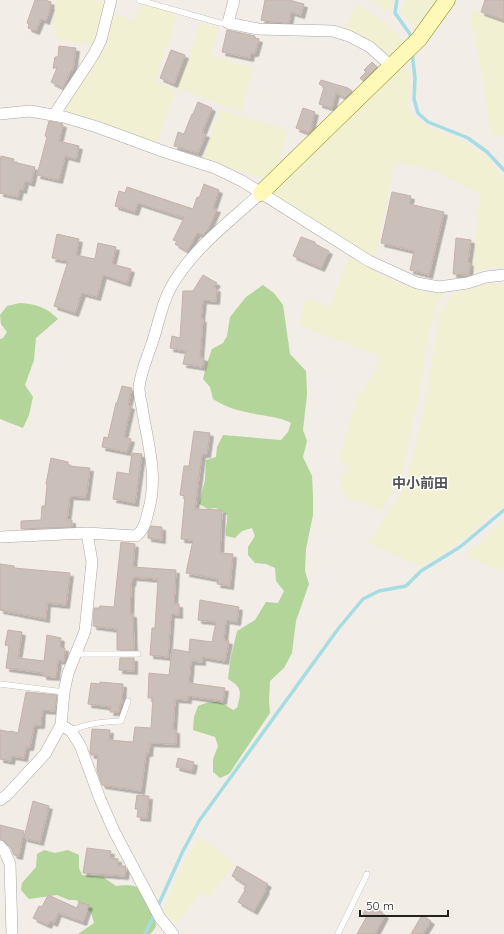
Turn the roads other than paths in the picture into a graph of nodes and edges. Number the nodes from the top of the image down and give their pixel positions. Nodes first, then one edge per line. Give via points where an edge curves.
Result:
1 (110, 0) edge
2 (139, 0) edge
3 (234, 0) edge
4 (447, 0) edge
5 (228, 23) junction
6 (391, 66) junction
7 (0, 114) edge
8 (54, 115) junction
9 (261, 193) junction
10 (504, 275) edge
11 (87, 533) junction
12 (0, 537) edge
13 (76, 654) junction
14 (138, 654) dead end
15 (0, 684) edge
16 (64, 692) junction
17 (128, 701) dead end
18 (61, 725) junction
19 (72, 731) junction
20 (0, 800) edge
21 (0, 846) edge
22 (367, 874) dead end
23 (12, 934) edge
24 (173, 934) edge
25 (338, 934) edge

1 - 8 street via 101,40
2 - 5 lane via 220,23
3 - 5 street
4 - 6 street via 419,39
5 - 6 street via 258,29 333,31 370,47
6 - 9 street
7 - 8 street via 30,111
8 - 9 street via 97,127 215,168
9 - 10 street via 369,261 417,284 438,287
9 - 11 street via 196,253 170,289 159,315 139,387 154,481 150,507 141,532 136,536
11 - 12 street
11 - 13 street via 92,562 90,590 85,631
13 - 14 lane
13 - 16 street
15 - 16 lane
16 - 18 street
17 - 19 lane via 121,721 78,727
18 - 19 street
18 - 20 street via 45,754
19 - 24 street via 80,745 114,832 160,918
21 - 23 street via 10,864
22 - 25 lane

